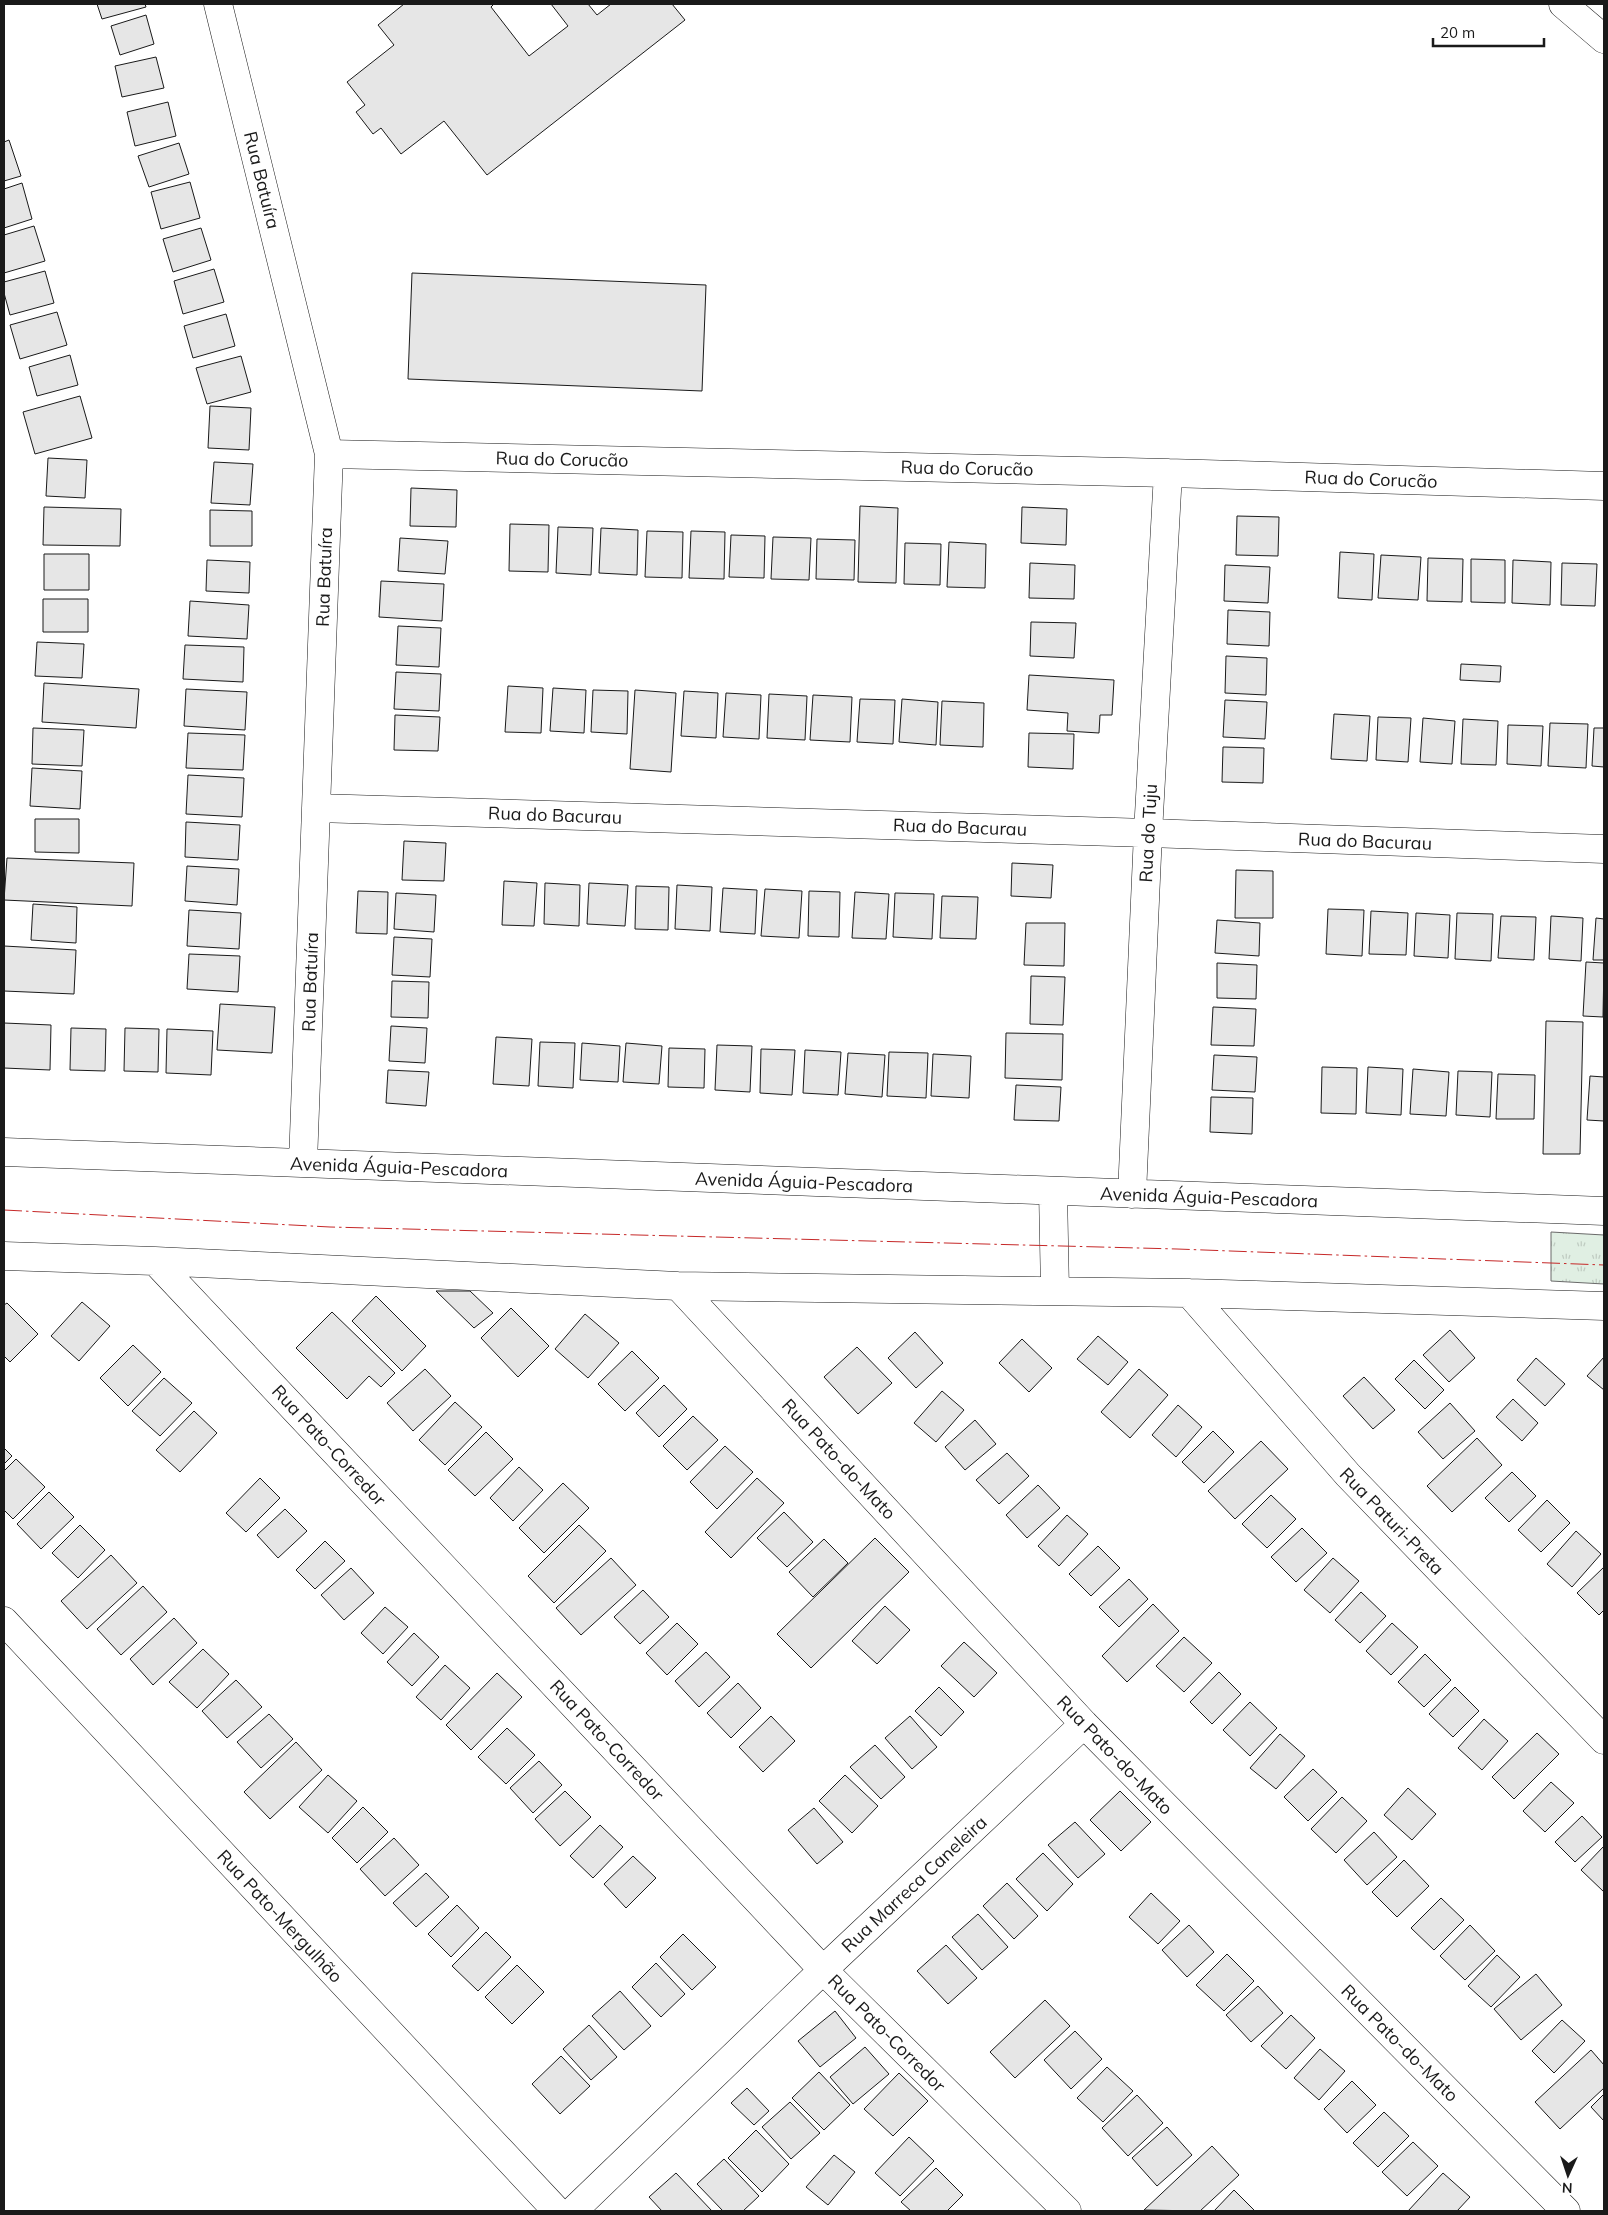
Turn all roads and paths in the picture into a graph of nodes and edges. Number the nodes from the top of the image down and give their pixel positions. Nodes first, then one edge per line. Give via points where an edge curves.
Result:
1 (218, 4) edge
2 (1563, 4) edge
3 (1604, 39) edge
4 (329, 454) junction
5 (1168, 473) junction
6 (1604, 486) edge
7 (316, 808) junction
8 (1148, 833) junction
9 (1604, 849) edge
10 (4, 1152) edge
11 (304, 1163) junction
12 (1054, 1191) junction
13 (1132, 1194) junction
14 (1604, 1212) edge
15 (4, 1256) edge
16 (155, 1261) junction
17 (678, 1286) junction
18 (1055, 1291) junction
19 (1190, 1293) junction
20 (1604, 1306) edge
21 (4, 1620) edge
22 (1084, 1724) junction
23 (1604, 1740) edge
24 (824, 1970) junction
25 (556, 2211) edge
26 (574, 2211) edge
27 (1067, 2211) edge
28 (1566, 2211) edge

1 - 4 street, Rua Batuíra
2 - 3 street
4 - 5 street, Rua do Corucão
4 - 7 street, Rua Batuíra
5 - 6 street, Rua do Corucão
5 - 8 street, Rua do Tuju
7 - 8 street, Rua do Bacurau
7 - 11 street, Rua Batuíra
8 - 9 street, Rua do Bacurau
8 - 13 street, Rua do Tuju
10 - 11 street, Avenida Águia-Pescadora
11 - 12 street, Avenida Águia-Pescadora
12 - 13 street, Avenida Águia-Pescadora
12 - 18 street
13 - 14 street, Avenida Águia-Pescadora
15 - 16 street
16 - 17 street
16 - 24 street, Rua Pato-Corredor
17 - 18 street
17 - 22 street, Rua Pato-do-Mato
18 - 19 street
19 - 20 street
19 - 23 street, Rua Paturi-Preta via 1348,1475
21 - 25 street, Rua Pato-Mergulhão
22 - 24 street, Rua Marreca Caneleira
22 - 28 street, Rua Pato-do-Mato
24 - 26 street, Rua Marreca Caneleira
24 - 27 street, Rua Pato-Corredor

